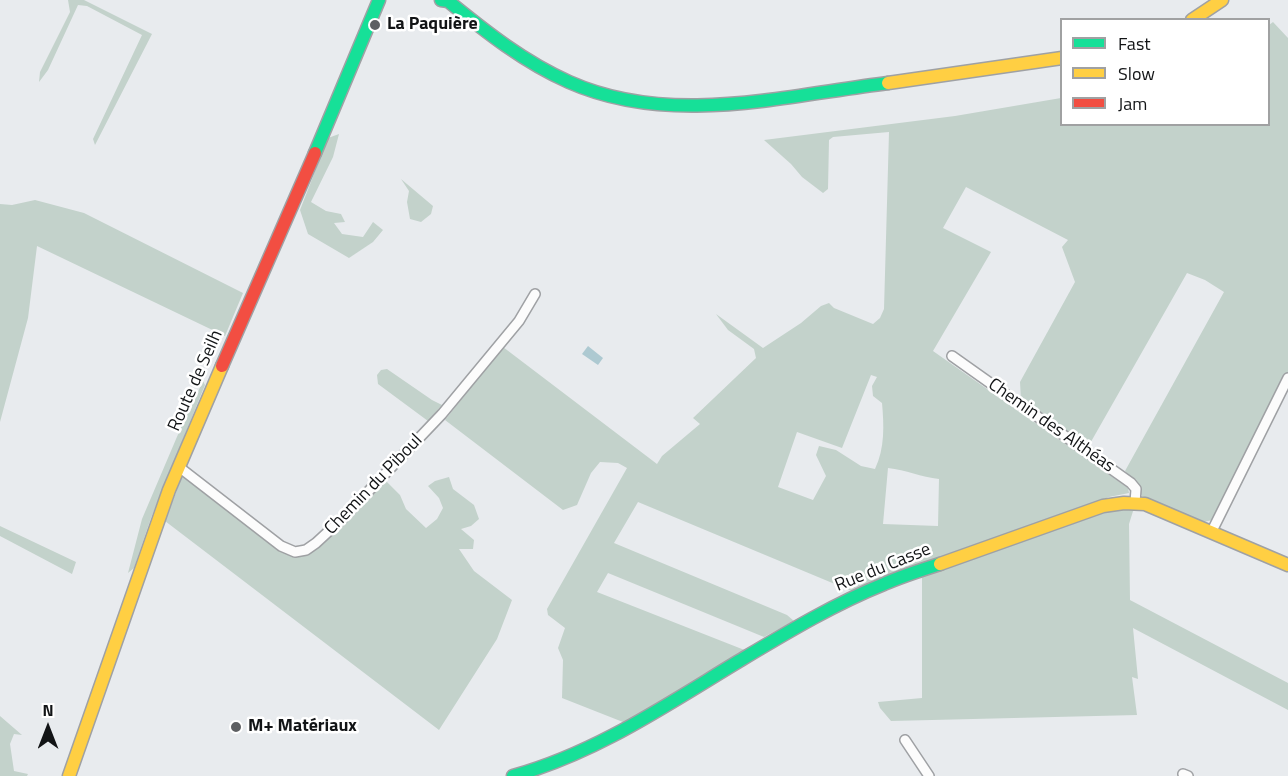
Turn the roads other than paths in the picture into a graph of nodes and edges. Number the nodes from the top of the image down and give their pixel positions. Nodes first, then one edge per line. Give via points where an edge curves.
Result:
1 (446, 0) edge
2 (1222, 0) edge
3 (380, 3) edge
4 (1195, 18) edge
5 (1060, 58) edge
6 (535, 294) dead end
7 (952, 356) dead end
8 (1288, 378) edge
9 (179, 467) junction
10 (1135, 503) junction
11 (1212, 531) junction
12 (1288, 565) edge
13 (905, 740) dead end
14 (529, 774) edge
15 (69, 776) edge
16 (513, 776) edge
17 (929, 776) edge

1 - 5 street via 521,57 550,73 615,97 664,106 762,100
2 - 4 street
3 - 9 street, Route de Seilh
6 - 9 street, Chemin du Piboul via 519,321 442,414 343,518 306,550 295,552 281,546
7 - 10 street, Chemin des Althéas via 1131,483 1136,489
8 - 11 street
9 - 15 street, Route de Seilh
10 - 11 street, Rue du Casse
10 - 14 street, Rue du Casse via 1086,512 883,584 788,631 619,735
11 - 12 street, Rue du Casse
13 - 17 street
14 - 16 street, Rue du Casse

